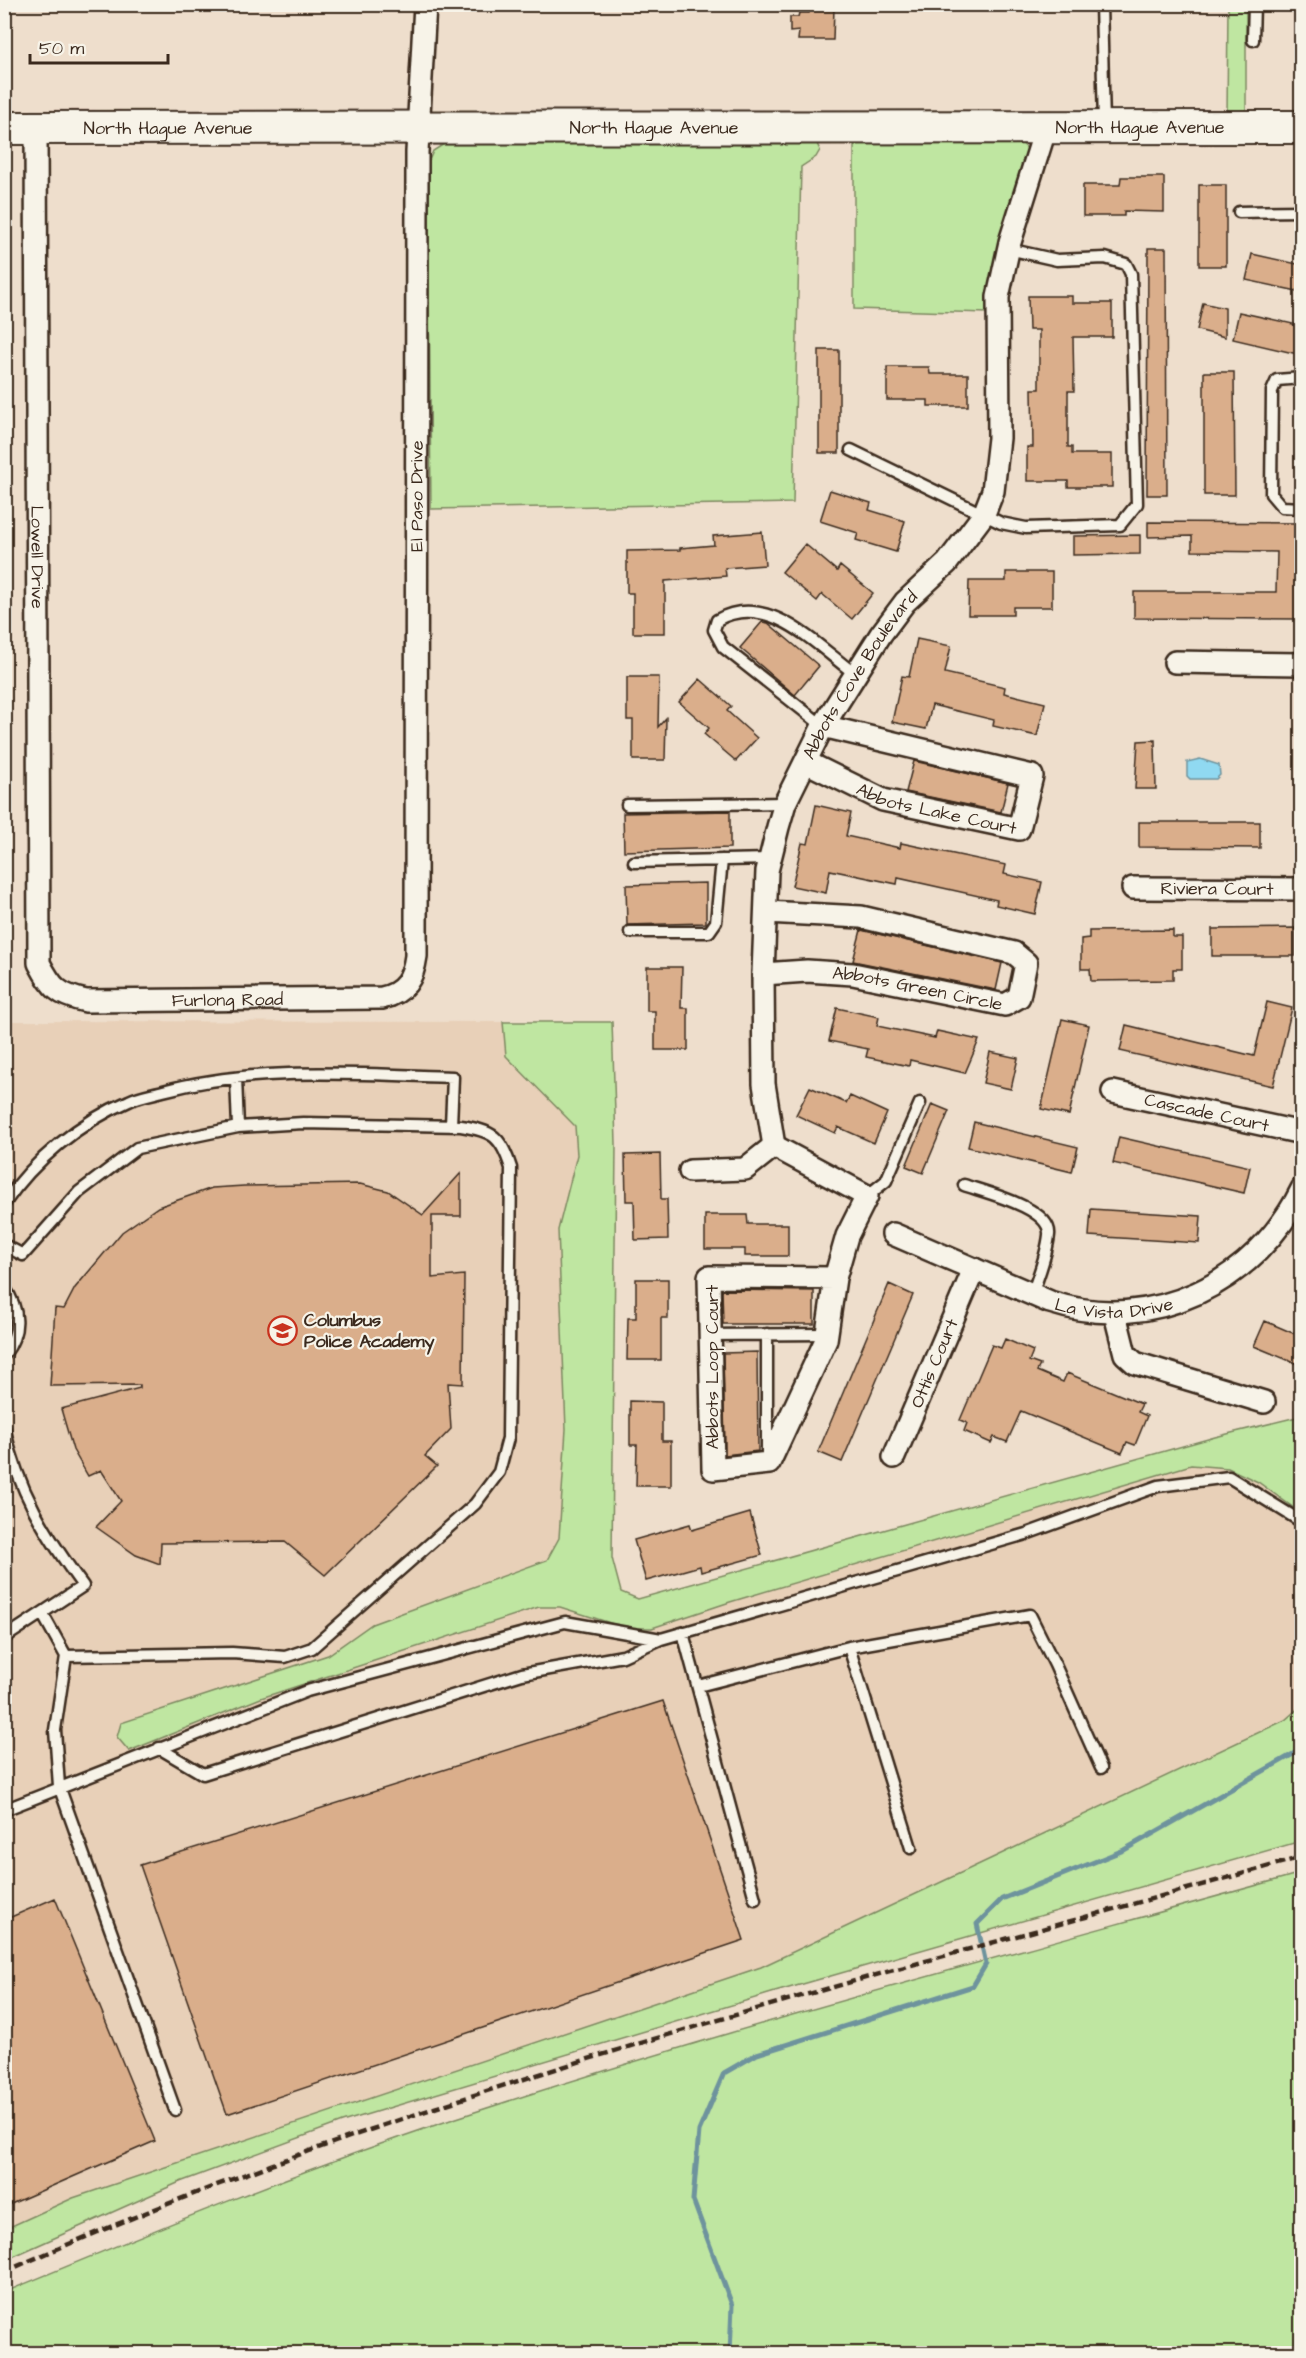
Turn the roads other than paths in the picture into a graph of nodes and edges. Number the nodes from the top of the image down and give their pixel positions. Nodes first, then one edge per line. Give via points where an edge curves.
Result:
1 (425, 4) edge
2 (1101, 4) edge
3 (1254, 4) edge
4 (1253, 40) dead end
5 (420, 126) junction
6 (1046, 127) junction
7 (1104, 127) junction
8 (1302, 127) edge
9 (4, 128) edge
10 (36, 128) junction
11 (1302, 211) edge
12 (1239, 212) dead end
13 (1008, 249) junction
14 (1302, 378) edge
15 (850, 450) dead end
16 (1302, 508) edge
17 (984, 514) junction
18 (1175, 662) dead end
19 (1302, 664) edge
20 (855, 674) junction
21 (823, 726) junction
22 (806, 762) junction
23 (785, 803) junction
24 (627, 805) dead end
25 (770, 859) junction
26 (722, 860) junction
27 (634, 862) dead end
28 (1133, 888) dead end
29 (1302, 889) edge
30 (766, 912) junction
31 (630, 932) dead end
32 (763, 974) junction
33 (50, 984) joint
34 (406, 986) joint
35 (236, 1078) junction
36 (1113, 1092) dead end
37 (920, 1103) dead end
38 (451, 1125) junction
39 (238, 1127) junction
40 (1302, 1133) edge
41 (774, 1146) junction
42 (690, 1171) dead end
43 (964, 1185) dead end
44 (1302, 1189) edge
45 (867, 1197) junction
46 (4, 1204) edge
47 (893, 1233) dead end
48 (4, 1245) edge
49 (974, 1269) junction
50 (835, 1278) junction
51 (4, 1287) edge
52 (1032, 1295) junction
53 (1115, 1314) junction
54 (767, 1334) junction
55 (827, 1334) junction
56 (709, 1335) junction
57 (4, 1355) edge
58 (1264, 1402) dead end
59 (4, 1427) edge
60 (894, 1457) dead end
61 (767, 1463) junction
62 (1302, 1522) edge
63 (42, 1613) junction
64 (683, 1633) junction
65 (4, 1638) edge
66 (661, 1639) junction
67 (849, 1647) junction
68 (66, 1656) junction
69 (698, 1686) junction
70 (159, 1748) junction
71 (1101, 1768) dead end
72 (59, 1786) junction
73 (4, 1810) edge
74 (911, 1848) dead end
75 (755, 1899) dead end
76 (175, 2110) dead end

1 - 5 street, El Paso Drive
2 - 7 lane
3 - 4 lane
5 - 6 main road, North Hague Avenue
5 - 10 main road, North Hague Avenue
5 - 34 street, El Paso Drive via 416,956 414,972
6 - 7 main road, North Hague Avenue
6 - 13 street, Abbots Cove Boulevard
7 - 8 main road, North Hague Avenue
9 - 10 main road, North Hague Avenue
10 - 33 street, Lowell Drive via 39,963
11 - 12 lane
13 - 17 street, Abbots Cove Boulevard via 998,297 999,438 993,491
13 - 17 lane via 1057,260 1106,258 1126,264 1131,274 1137,504 1120,525 1026,528 1001,523
14 - 16 lane via 1277,380 1272,391 1271,471 1271,494 1282,507
15 - 17 lane
17 - 20 street, Abbots Cove Boulevard via 947,562 905,602
18 - 19 street
20 - 21 street, Abbots Cove Boulevard
20 - 21 lane via 765,611 733,611 717,620 714,630 723,647
21 - 22 street, Abbots Cove Boulevard
21 - 22 street, Abbots Lake Court via 1032,776 1019,829 883,800
22 - 23 street, Abbots Cove Boulevard
23 - 24 lane
23 - 25 street, Abbots Cove Boulevard
25 - 26 lane
25 - 30 street, Abbots Cove Boulevard
26 - 27 lane
26 - 31 lane via 716,922 709,932
28 - 29 street, Riviera Court
30 - 32 street, Abbots Cove Boulevard
30 - 32 street, Abbots Green Circle via 861,917 1014,953 1026,963 1019,997 1005,1005 853,974
32 - 41 street, Abbots Cove Boulevard via 764,1084
33 - 34 street, Furlong Road via 66,996 86,1001 382,998 395,995
35 - 38 lane via 453,1077
35 - 39 lane
35 - 46 lane via 189,1084 129,1100 76,1129 17,1185
36 - 40 street, Cascade Court
37 - 45 lane via 886,1181
38 - 39 lane via 303,1123
38 - 68 lane via 484,1130 504,1146 511,1168 508,1438 499,1472 475,1504 312,1648 285,1657 232,1653
39 - 48 lane via 137,1148 79,1192 23,1255
41 - 42 street via 745,1169
41 - 45 street
43 - 52 lane via 1024,1206 1045,1222 1049,1233
44 - 53 street, La Vista Drive via 1281,1228 1222,1280 1151,1308
45 - 50 street via 847,1236
47 - 49 street, La Vista Drive
49 - 52 street, La Vista Drive
49 - 60 street, Ottis Court
50 - 55 street
50 - 56 street, Abbots Loop Court via 709,1277
51 - 57 lane via 17,1314 17,1330
52 - 53 street, La Vista Drive via 1075,1310
53 - 58 street via 1125,1354 1135,1363
54 - 55 lane
54 - 56 lane
54 - 61 lane
55 - 61 street
56 - 61 street, Abbots Loop Court via 713,1469
59 - 63 lane via 18,1478 31,1507 83,1586
62 - 64 lane via 1229,1478 1158,1486 1026,1534
63 - 65 lane
63 - 68 lane
64 - 66 lane
64 - 69 lane
66 - 70 lane via 565,1622 307,1691
66 - 70 lane via 623,1656 522,1674 202,1774
67 - 69 lane
67 - 71 lane via 1030,1615
67 - 74 lane
68 - 72 lane via 55,1730
69 - 75 lane
70 - 72 lane
72 - 73 lane
72 - 76 lane

